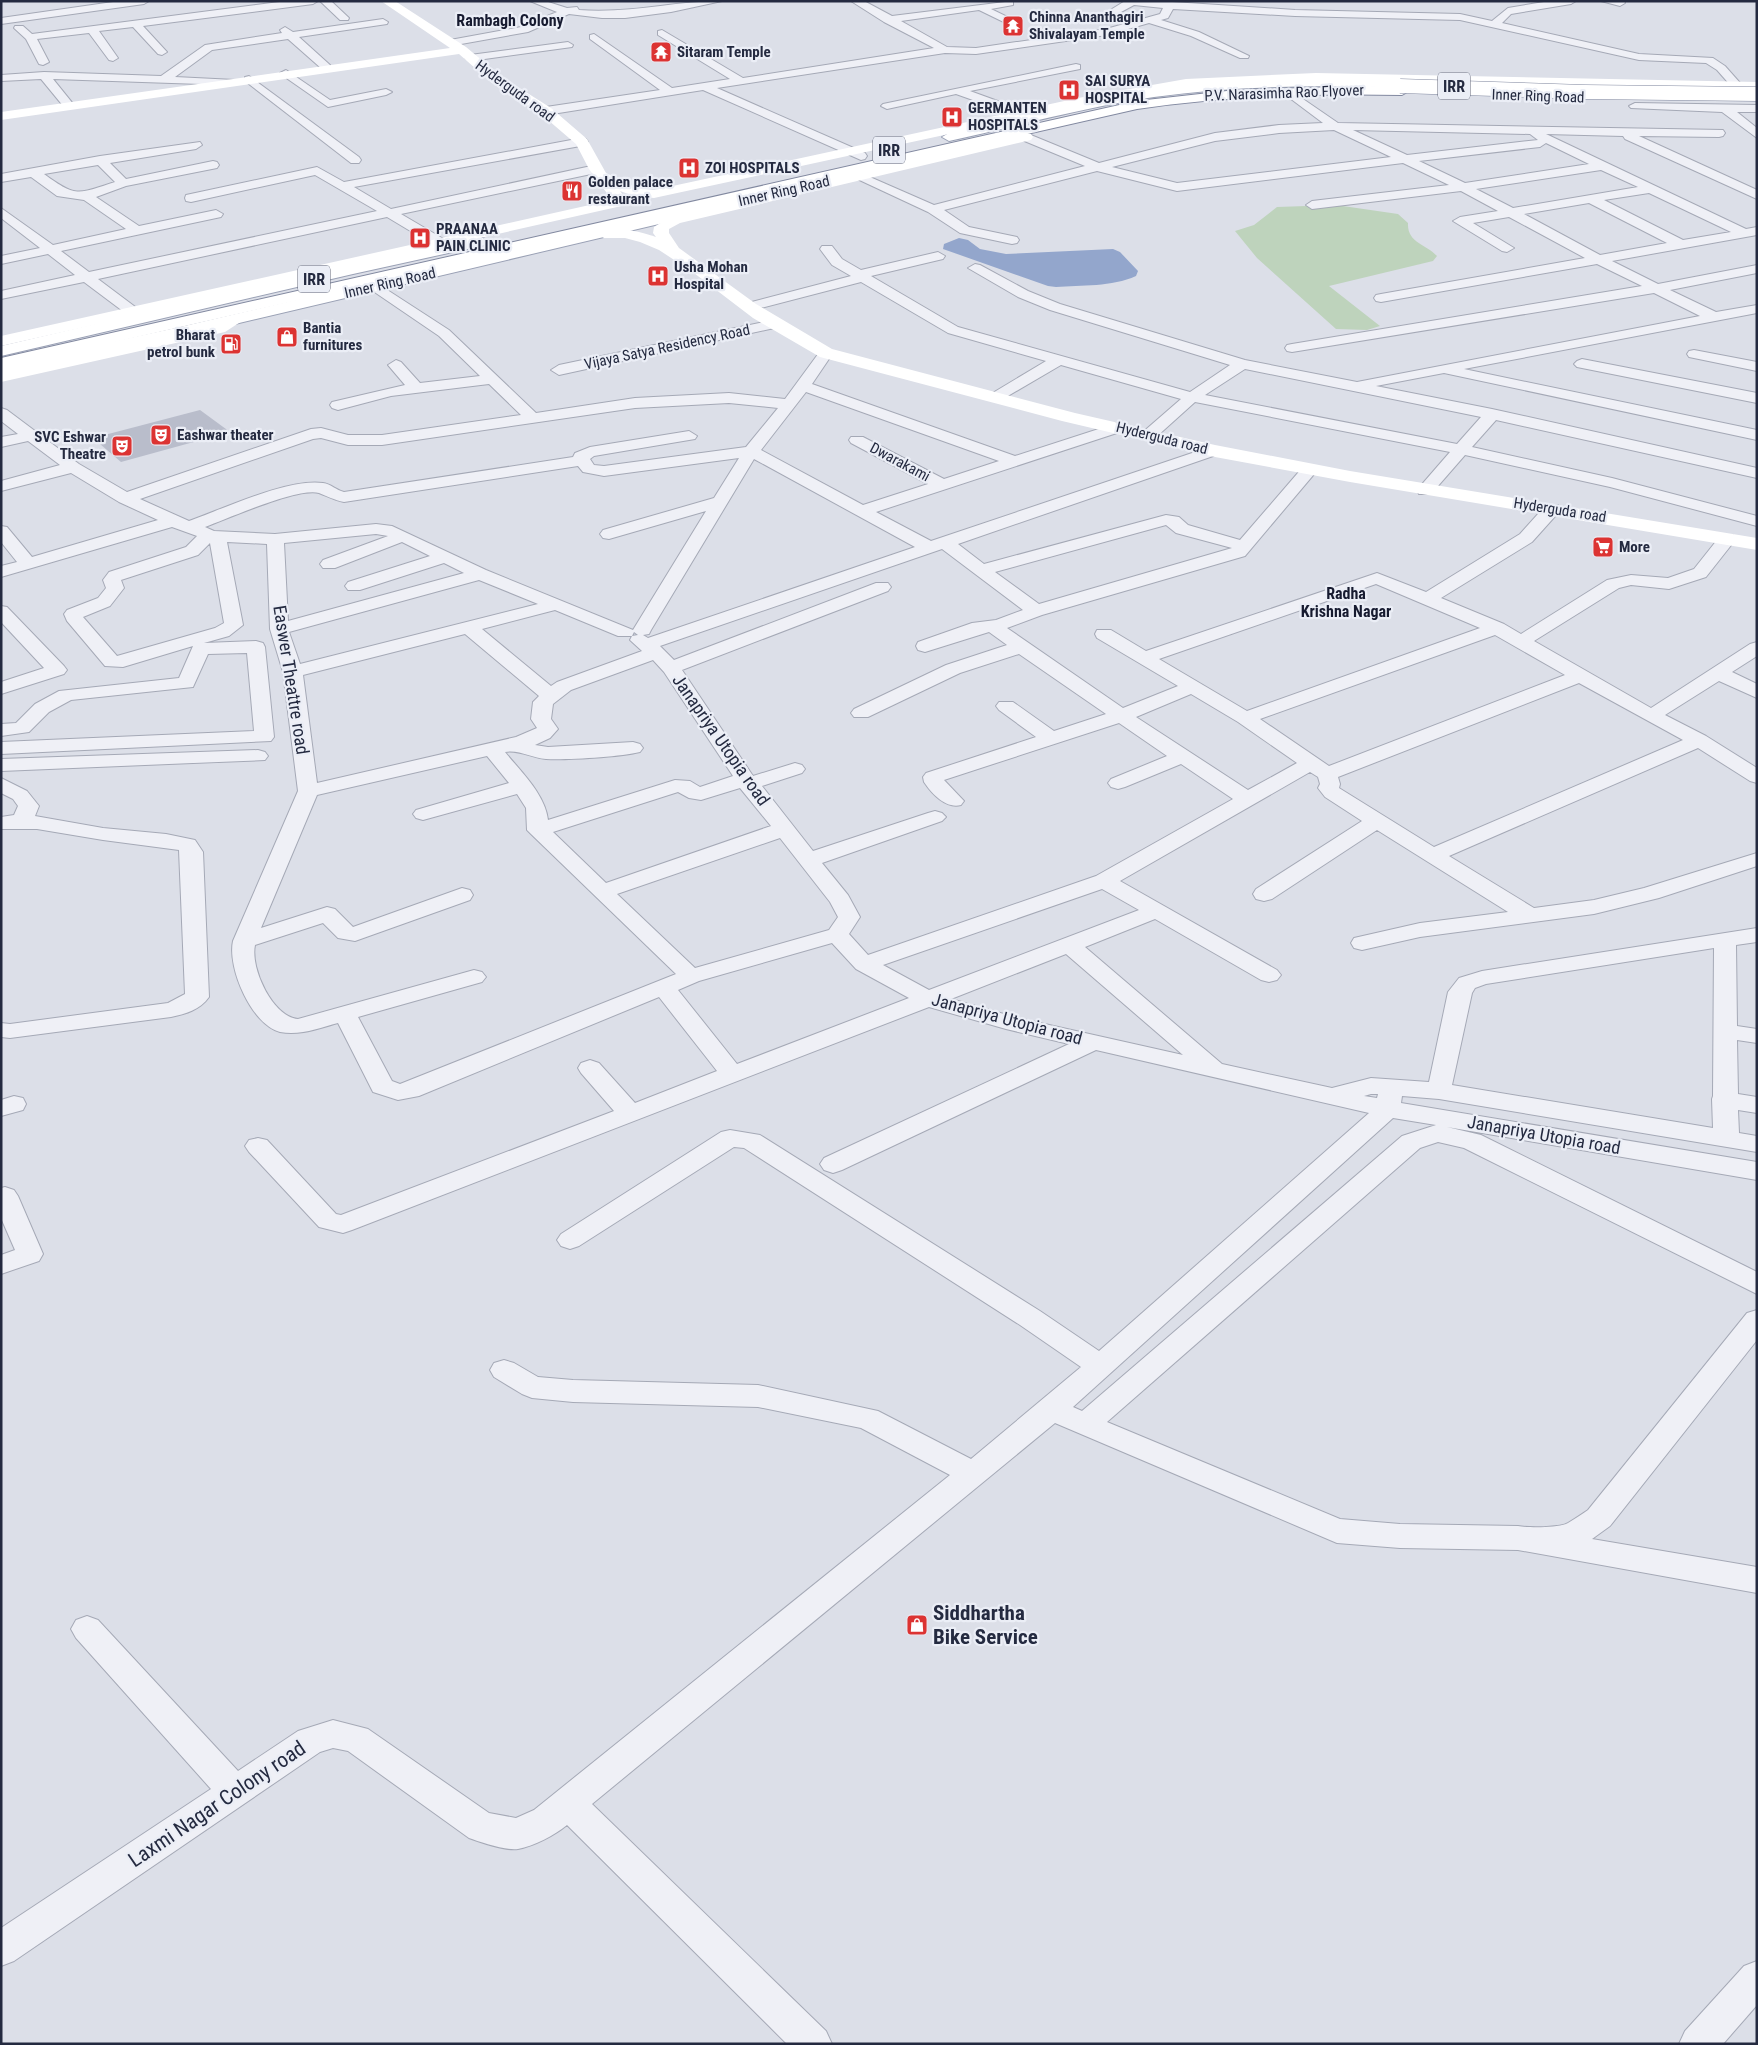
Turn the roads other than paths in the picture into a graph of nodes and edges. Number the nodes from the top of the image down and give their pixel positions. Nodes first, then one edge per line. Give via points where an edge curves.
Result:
1 (144, 1) edge
2 (313, 1) edge
3 (325, 1) edge
4 (387, 1) edge
5 (535, 1) edge
6 (589, 1) edge
7 (856, 1) edge
8 (1131, 1) edge
9 (1252, 1) edge
10 (1571, 1) edge
11 (1606, 1) edge
12 (296, 2) edge
13 (708, 2) edge
14 (1008, 3) dead end
15 (1620, 3) dead end
16 (1170, 4) edge
17 (1327, 4) dead end
18 (1407, 4) dead end
19 (980, 7) junction
20 (258, 9) junction
21 (1224, 10) junction
22 (567, 11) junction
23 (1295, 14) junction
24 (1104, 16) dead end
25 (1370, 16) junction
26 (344, 18) dead end
27 (6, 20) edge
28 (888, 20) junction
29 (1152, 21) junction
30 (383, 22) dead end
31 (136, 24) junction
32 (1495, 24) junction
33 (1016, 25) dead end
34 (92, 30) junction
35 (20, 33) junction
36 (662, 33) dead end
37 (292, 35) junction
38 (1076, 37) junction
39 (594, 38) dead end
40 (1098, 42) dead end
41 (450, 43) junction
42 (568, 45) dead end
43 (945, 50) junction
44 (162, 52) dead end
45 (466, 54) junction
46 (1244, 56) dead end
47 (113, 58) dead end
48 (43, 62) dead end
49 (161, 65) dead end
50 (180, 66) junction
51 (326, 67) junction
52 (1076, 67) dead end
53 (286, 73) junction
54 (44, 76) junction
55 (231, 76) junction
56 (1, 78) edge
57 (110, 78) junction
58 (164, 79) junction
59 (249, 79) junction
60 (742, 82) junction
61 (707, 87) junction
62 (1401, 88) junction
63 (1739, 89) junction
64 (957, 90) junction
65 (1757, 90) edge
66 (1287, 91) junction
67 (386, 92) dead end
68 (670, 92) junction
69 (124, 97) junction
70 (1757, 99) edge
71 (68, 105) junction
72 (1757, 105) edge
73 (887, 106) dead end
74 (1635, 106) dead end
75 (1725, 108) junction
76 (1757, 109) edge
77 (546, 111) junction
78 (1, 116) edge
79 (1029, 116) junction
80 (1333, 125) junction
81 (1528, 130) junction
82 (1621, 133) junction
83 (1719, 133) dead end
84 (1757, 134) edge
85 (1023, 136) junction
86 (1552, 141) junction
87 (582, 142) junction
88 (196, 145) dead end
89 (855, 154) junction
90 (1404, 159) junction
91 (100, 160) junction
92 (355, 160) dead end
93 (213, 165) dead end
94 (1602, 166) junction
95 (1100, 168) junction
96 (32, 172) junction
97 (599, 172) junction
98 (158, 177) junction
99 (859, 177) junction
100 (1, 178) edge
101 (123, 183) junction
102 (341, 186) junction
103 (1463, 187) junction
104 (1649, 188) junction
105 (183, 193) junction
106 (1757, 195) edge
107 (88, 197) junction
108 (1589, 198) junction
109 (1312, 205) dead end
110 (933, 209) junction
111 (1, 212) edge
112 (389, 212) junction
113 (1512, 212) junction
114 (137, 232) junction
115 (1750, 232) edge
116 (604, 233) junction
117 (1012, 240) dead end
118 (442, 244) junction
119 (1682, 244) junction
120 (1507, 248) dead end
121 (50, 249) junction
122 (827, 249) dead end
123 (672, 250) junction
124 (938, 256) dead end
125 (1598, 259) junction
126 (1, 260) edge
127 (975, 268) dead end
128 (1757, 269) edge
129 (861, 276) junction
130 (85, 277) junction
131 (1457, 284) junction
132 (375, 286) junction
133 (1657, 288) junction
134 (1474, 293) dead end
135 (1, 294) edge
136 (1381, 298) dead end
137 (1491, 302) dead end
138 (749, 307) junction
139 (1757, 309) edge
140 (133, 312) junction
141 (1508, 312) junction
142 (1714, 318) junction
143 (237, 319) junction
144 (774, 324) junction
145 (1, 341) edge
146 (1292, 348) dead end
147 (1, 351) edge
148 (826, 353) junction
149 (1694, 354) dead end
150 (1, 356) edge
151 (1060, 359) junction
152 (1, 363) edge
153 (1242, 364) junction
154 (1582, 364) dead end
155 (396, 365) dead end
156 (1757, 367) edge
157 (1440, 368) junction
158 (559, 370) dead end
159 (1, 371) edge
160 (1, 377) edge
161 (493, 379) junction
162 (803, 386) junction
163 (1352, 387) junction
164 (416, 388) junction
165 (996, 397) junction
166 (1192, 397) junction
167 (1757, 398) edge
168 (789, 404) junction
169 (338, 405) dead end
170 (1, 413) edge
171 (1492, 414) junction
172 (534, 419) junction
173 (1117, 428) junction
174 (1149, 435) junction
175 (1757, 435) edge
176 (29, 436) junction
177 (688, 436) dead end
178 (857, 440) dead end
179 (1, 442) edge
180 (1460, 449) junction
181 (751, 451) junction
182 (1213, 451) junction
183 (582, 460) junction
184 (1014, 461) junction
185 (74, 467) junction
186 (1309, 470) junction
187 (1757, 474) edge
188 (943, 485) junction
189 (1, 486) edge
190 (1425, 490) junction
191 (125, 498) junction
192 (719, 502) junction
193 (1552, 509) junction
194 (862, 511) junction
195 (1757, 521) edge
196 (1, 531) edge
197 (609, 534) dead end
198 (201, 536) junction
199 (403, 536) junction
200 (275, 539) junction
201 (1727, 539) junction
202 (1757, 544) edge
203 (937, 545) junction
204 (1243, 546) junction
205 (446, 557) junction
206 (28, 564) junction
207 (329, 564) dead end
208 (982, 570) junction
209 (1, 572) edge
210 (480, 574) junction
211 (354, 586) dead end
212 (882, 587) dead end
213 (1429, 598) junction
214 (555, 605) junction
215 (1036, 610) junction
216 (1, 611) edge
217 (999, 625) junction
218 (468, 627) junction
219 (1497, 628) junction
220 (279, 629) junction
221 (1104, 634) dead end
222 (1522, 641) junction
223 (646, 644) junction
224 (925, 646) dead end
225 (1020, 647) junction
226 (1757, 648) edge
227 (1144, 658) junction
228 (293, 672) junction
229 (1718, 673) junction
230 (1580, 676) junction
231 (1192, 687) junction
232 (1, 688) edge
233 (1757, 692) edge
234 (551, 696) junction
235 (1006, 706) dead end
236 (861, 713) dead end
237 (1121, 716) junction
238 (1650, 716) junction
239 (1245, 718) junction
240 (1, 730) edge
241 (21, 737) junction
242 (1051, 738) junction
243 (1, 739) edge
244 (1699, 740) junction
245 (515, 743) junction
246 (1, 748) edge
247 (633, 748) dead end
248 (492, 749) junction
249 (258, 756) dead end
250 (1184, 756) junction
251 (1, 765) edge
252 (795, 769) dead end
253 (1318, 769) junction
254 (1757, 777) edge
255 (746, 781) junction
256 (1118, 783) dead end
257 (1, 784) edge
258 (522, 786) junction
259 (308, 791) junction
260 (1247, 800) junction
261 (954, 801) dead end
262 (423, 814) dead end
263 (935, 817) dead end
264 (1376, 821) junction
265 (12, 822) edge
266 (784, 829) junction
267 (538, 830) junction
268 (1431, 856) junction
269 (1757, 859) edge
270 (809, 860) junction
271 (1104, 881) junction
272 (604, 891) junction
273 (1264, 894) dead end
274 (462, 895) dead end
275 (1157, 911) junction
276 (1529, 915) junction
277 (836, 935) junction
278 (1757, 935) edge
279 (1725, 940) junction
280 (244, 941) junction
281 (1362, 943) dead end
282 (1069, 945) junction
283 (864, 964) junction
284 (1269, 975) dead end
285 (474, 976) dead end
286 (692, 976) junction
287 (664, 988) junction
288 (930, 1000) junction
289 (344, 1012) junction
290 (1, 1030) edge
291 (1725, 1032) junction
292 (1757, 1036) edge
293 (1091, 1042) junction
294 (590, 1068) dead end
295 (1215, 1069) junction
296 (733, 1075) junction
297 (1440, 1085) junction
298 (1474, 1091) junction
299 (1390, 1098) junction
300 (1724, 1099) junction
301 (1757, 1104) edge
302 (631, 1114) junction
303 (1658, 1119) dead end
304 (1726, 1139) junction
305 (1757, 1144) edge
306 (258, 1146) dead end
307 (833, 1164) dead end
308 (1757, 1171) edge
309 (5, 1196) dead end
310 (570, 1240) dead end
311 (1, 1265) edge
312 (1757, 1284) edge
313 (1757, 1320) edge
314 (1101, 1367) junction
315 (504, 1370) dead end
316 (1052, 1408) junction
317 (1085, 1424) junction
318 (972, 1474) junction
319 (1518, 1538) junction
320 (1757, 1580) edge
321 (87, 1630) dead end
322 (234, 1791) junction
323 (568, 1803) junction
324 (1, 1949) edge
325 (1757, 1978) edge
326 (814, 2044) edge
327 (1698, 2044) edge

1 - 27 street
2 - 12 street
3 - 26 street
4 - 41 main road, Hyderguda road
5 - 22 street
6 - 22 street
7 - 28 street
8 - 16 street
8 - 24 street
9 - 21 street
10 - 32 street via 1508,11
11 - 15 street
12 - 20 street
13 - 22 street via 608,16
14 - 19 street
16 - 21 street
16 - 29 street via 1164,16
17 - 23 street
18 - 25 street
19 - 28 street
19 - 33 street
20 - 31 street via 204,19
20 - 37 street
21 - 23 street
22 - 41 street via 524,30
23 - 25 street
25 - 32 street via 1460,17
27 - 35 street
28 - 43 street
29 - 38 street
29 - 46 street via 1195,34
30 - 37 street
31 - 34 street
31 - 44 street
32 - 63 street via 1639,57 1709,60 1721,68
34 - 35 street
34 - 47 street
35 - 48 street
36 - 60 street
37 - 50 street via 208,47
37 - 51 street via 314,49
38 - 40 street
38 - 43 street via 976,51
39 - 68 street
41 - 45 main road, Hyderguda road
42 - 45 street
43 - 60 street
45 - 51 main road
45 - 77 main road, Hyderguda road via 497,80
49 - 50 street
50 - 58 street
51 - 53 main road
52 - 64 street
53 - 59 main road
53 - 67 street via 328,104
54 - 56 street
54 - 57 street
54 - 71 street
55 - 58 street via 215,81
55 - 59 main road
55 - 69 main road
57 - 58 street
57 - 69 street
59 - 92 street
60 - 61 street
61 - 68 street
61 - 89 street
62 - 63 main road, Inner Ring Road / IRR
62 - 65 main road, P.V. Narasimha Rao Flyover, bridge via 1595,92
62 - 66 main road, Inner Ring Road / IRR
62 - 70 main road, P.V. Narasimha Rao Flyover, bridge
62 - 72 main road via 1628,102
62 - 79 main road, Inner Ring Road / IRR via 1312,82 1212,86
62 - 150 main road, P.V. Narasimha Rao Flyover via 1249,87 1127,101
62 - 152 main road, P.V. Narasimha Rao Flyover via 1254,92 1137,105
63 - 65 main road, Inner Ring Road / IRR
63 - 79 main road via 1351,78 1255,79 1163,86
64 - 73 street
64 - 79 street
66 - 80 street
66 - 85 main road, Inner Ring Road / IRR via 1166,102 1085,117
68 - 77 street
69 - 71 main road
71 - 78 main road
74 - 75 street
75 - 76 street
75 - 84 street
77 - 87 main road, Hyderguda road
79 - 89 main road, Inner Ring Road / IRR
80 - 81 street
80 - 90 street
80 - 95 street via 1260,129 1215,137
81 - 82 street
81 - 86 street
82 - 83 street
82 - 106 street
85 - 95 street
85 - 99 main road
85 - 116 main road, Inner Ring Road / IRR
86 - 90 street
86 - 94 street
87 - 97 main road, Hyderguda road
87 - 102 street
88 - 91 street
89 - 97 main road via 654,194 634,192
89 - 147 main road, Inner Ring Road / IRR
90 - 95 street via 1185,187
90 - 103 street
91 - 96 street
91 - 101 street
93 - 98 street
94 - 103 street
94 - 104 street
95 - 110 street
96 - 100 street
96 - 107 street via 62,193
97 - 112 street
97 - 118 main road, Hyderguda road via 621,202
98 - 101 street
98 - 105 street
99 - 110 street
99 - 123 main road via 674,220 662,227 661,234
101 - 107 street
102 - 105 street via 316,169
102 - 112 street
103 - 109 street
103 - 113 street
104 - 108 street
104 - 115 street
105 - 114 street via 216,214
107 - 114 street
108 - 113 street
108 - 119 street
110 - 117 street via 965,230
111 - 121 street
112 - 118 street
112 - 130 street
113 - 120 street via 1460,221
113 - 125 street
114 - 121 street
115 - 119 street
116 - 123 main road, Hyderguda road via 636,234
116 - 132 main road, Inner Ring Road / IRR
118 - 140 main road
119 - 125 street
121 - 126 street
121 - 130 street
122 - 129 street via 837,262
123 - 138 main road, Hyderguda road
124 - 129 street
125 - 131 street
125 - 133 street
127 - 153 street via 1055,308
128 - 133 street
129 - 138 street
129 - 151 street via 953,330
130 - 135 street
130 - 140 street
131 - 134 street
131 - 136 street
132 - 143 main road, Inner Ring Road / IRR
132 - 161 street via 444,333
133 - 141 street
133 - 142 street
137 - 141 street
138 - 144 main road, Hyderguda road
139 - 142 street
140 - 145 main road
141 - 146 street
142 - 157 street
143 - 159 main road, Inner Ring Road / IRR
143 - 160 main road via 219,328
144 - 148 main road, Hyderguda road
144 - 158 street, Vijaya Satya Residency Road
148 - 162 street
148 - 165 main road, Hyderguda road
149 - 156 street
151 - 165 street
151 - 166 street
153 - 163 street
153 - 166 street
154 - 167 street
155 - 164 street
157 - 163 street
157 - 175 street
161 - 164 street
161 - 172 street
162 - 168 street
162 - 184 street
163 - 171 street
164 - 169 street via 390,391
165 - 173 main road, Hyderguda road
166 - 174 street
166 - 180 street
168 - 172 street via 705,398 635,403
168 - 181 street
170 - 176 street
171 - 180 street
171 - 187 street
172 - 191 street via 382,440 348,440 321,432
173 - 174 main road, Hyderguda road
173 - 184 street
174 - 182 main road, Hyderguda road
176 - 179 street
176 - 185 street
177 - 183 street via 590,452 581,456
178 - 188 street, Dwarakami
180 - 190 street
180 - 195 street via 1612,483
181 - 183 street via 604,472 589,469
181 - 192 street
181 - 194 street
182 - 186 main road, Hyderguda road
182 - 203 street
183 - 198 street via 344,497 322,488 304,488 272,497
184 - 188 street
185 - 189 street
185 - 191 street
186 - 190 main road, Hyderguda road
186 - 204 street
188 - 194 street
190 - 193 main road, Hyderguda road
191 - 198 street
192 - 197 street
192 - 223 street
193 - 201 main road, Hyderguda road
193 - 213 street via 1526,538
194 - 203 street
196 - 206 street
198 - 198 street via 234,625 213,635 112,662 73,614 108,600 115,588 112,580 115,576 192,551
198 - 200 street
198 - 206 street
199 - 200 street via 376,529
199 - 205 street
199 - 207 street
200 - 220 street, Easwer Theattre road
201 - 202 main road, Hyderguda road
201 - 222 street via 1700,573 1669,584 1631,580 1613,584
203 - 208 street
203 - 223 street
204 - 208 street via 1182,529 1174,521 1166,520
204 - 215 street via 1239,552
205 - 210 street
205 - 211 street
206 - 209 street
208 - 215 street
210 - 214 street
210 - 220 street
212 - 223 street
213 - 219 street
213 - 227 street via 1377,578
214 - 218 street
214 - 223 street
215 - 217 street
216 - 232 street via 57,670
217 - 224 street via 979,627
217 - 225 street via 996,629 999,633
218 - 228 street
218 - 234 street
219 - 222 street
219 - 239 street
220 - 228 street, Easwer Theattre road
221 - 227 street
222 - 230 street
223 - 234 street via 564,686
223 - 255 street, Janapriya Utopia road
225 - 236 street via 953,669
225 - 237 street
226 - 229 street
227 - 231 street
228 - 259 street, Easwer Theattre road
229 - 233 street
229 - 238 street
230 - 238 street
230 - 253 street
231 - 237 street
231 - 239 street
234 - 245 street via 543,702 541,719 548,729
235 - 242 street
237 - 242 street
237 - 250 street
238 - 244 street
239 - 253 street
240 - 241 street
241 - 241 street via 264,737 256,647 200,649 186,683 66,695 42,708
241 - 243 street
241 - 246 street
242 - 261 street via 933,777 934,782
244 - 254 street
244 - 268 street
245 - 247 street via 532,751 548,753
245 - 248 street
248 - 258 street
248 - 259 street
249 - 251 street
250 - 256 street
250 - 260 street
252 - 255 street
253 - 260 street
253 - 264 street via 1330,784 1328,788 1332,793
255 - 266 street, Janapriya Utopia road
255 - 267 street via 702,794 696,794 683,785 675,786
257 - 265 street via 20,795 29,806
258 - 262 street
258 - 267 street via 536,808
259 - 280 street
260 - 271 street
263 - 270 street
264 - 268 street
264 - 273 street
265 - 290 street via 187,844 192,852 197,997 171,1010
266 - 270 street, Janapriya Utopia road
266 - 272 street
267 - 272 street
268 - 276 street
269 - 276 street via 1651,893 1594,907
270 - 277 street, Janapriya Utopia road via 849,917
271 - 275 street
271 - 283 street
272 - 286 street
274 - 280 street via 355,934 346,933 328,914
275 - 282 street
275 - 284 street
276 - 281 street via 1420,930
277 - 283 street, Janapriya Utopia road
277 - 286 street
278 - 279 street
279 - 291 street
279 - 297 street via 1467,983 1460,992
280 - 289 street via 242,951 247,975 262,1006 283,1025 299,1026
282 - 288 street
282 - 295 street
283 - 288 street, Janapriya Utopia road
285 - 289 street
286 - 287 street
287 - 289 street via 410,1090 398,1092 382,1086
287 - 296 street
288 - 293 street, Janapriya Utopia road
288 - 296 street
291 - 292 street
291 - 300 street
293 - 295 street, Janapriya Utopia road
293 - 307 street
294 - 302 street
295 - 299 street, Janapriya Utopia road via 1332,1096
296 - 302 street
297 - 298 street, Janapriya Utopia road
297 - 299 street, Janapriya Utopia road
298 - 303 street
298 - 304 street, Janapriya Utopia road
299 - 308 street, Janapriya Utopia road
299 - 314 street, Laxmi Nagar Colony road
300 - 301 street
300 - 304 street
302 - 306 street via 343,1224 328,1221
304 - 305 street, Janapriya Utopia road
309 - 311 street via 30,1254
310 - 314 street via 730,1138 751,1141 1030,1318
312 - 317 street via 1472,1141 1437,1133 1411,1142
313 - 319 street via 1599,1518 1572,1536
314 - 316 street, Laxmi Nagar Colony road
315 - 318 street via 532,1387 758,1396 868,1419
316 - 317 street
316 - 318 street, Laxmi Nagar Colony road
317 - 319 street via 1337,1531 1400,1536
318 - 323 street, Laxmi Nagar Colony road
319 - 320 street
321 - 322 street
322 - 323 street, Laxmi Nagar Colony road via 310,1741 333,1734 356,1739 481,1828 517,1834 546,1821
322 - 324 street, Laxmi Nagar Colony road
323 - 326 street
325 - 327 street

